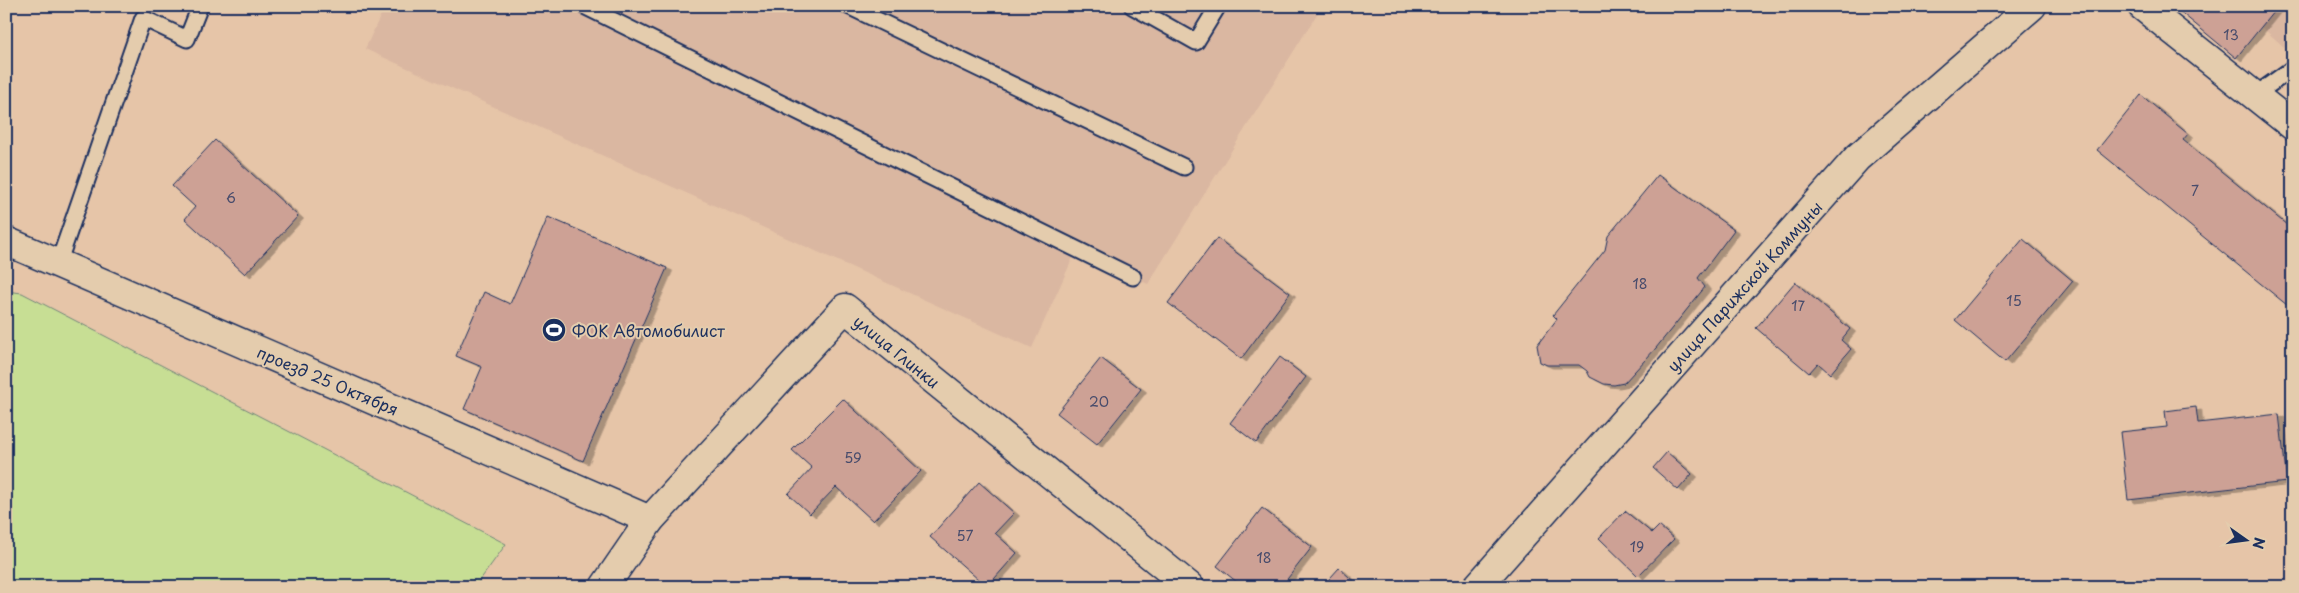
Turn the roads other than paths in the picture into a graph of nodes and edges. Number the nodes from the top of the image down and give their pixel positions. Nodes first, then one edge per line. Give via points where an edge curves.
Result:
1 (200, 6) edge
2 (584, 6) edge
3 (848, 6) edge
4 (1132, 6) edge
5 (1218, 6) edge
6 (2032, 6) edge
7 (2142, 6) edge
8 (2293, 68) edge
9 (2255, 95) junction
10 (2293, 126) edge
11 (1184, 167) dead end
12 (6, 241) edge
13 (58, 264) junction
14 (1132, 277) dead end
15 (650, 520) junction
16 (604, 587) edge
17 (1190, 587) edge
18 (1477, 587) edge

1 - 13 lane via 187,39 143,18
2 - 14 lane
3 - 11 lane
4 - 5 lane via 1196,42
6 - 18 street, улица Парижской Коммуны via 1858,158
7 - 9 street
8 - 9 lane
9 - 10 street
12 - 13 street, проезд 25 Октября
13 - 15 street, проезд 25 Октября
15 - 16 street, улица Глинки
15 - 17 street, улица Глинки via 845,308

